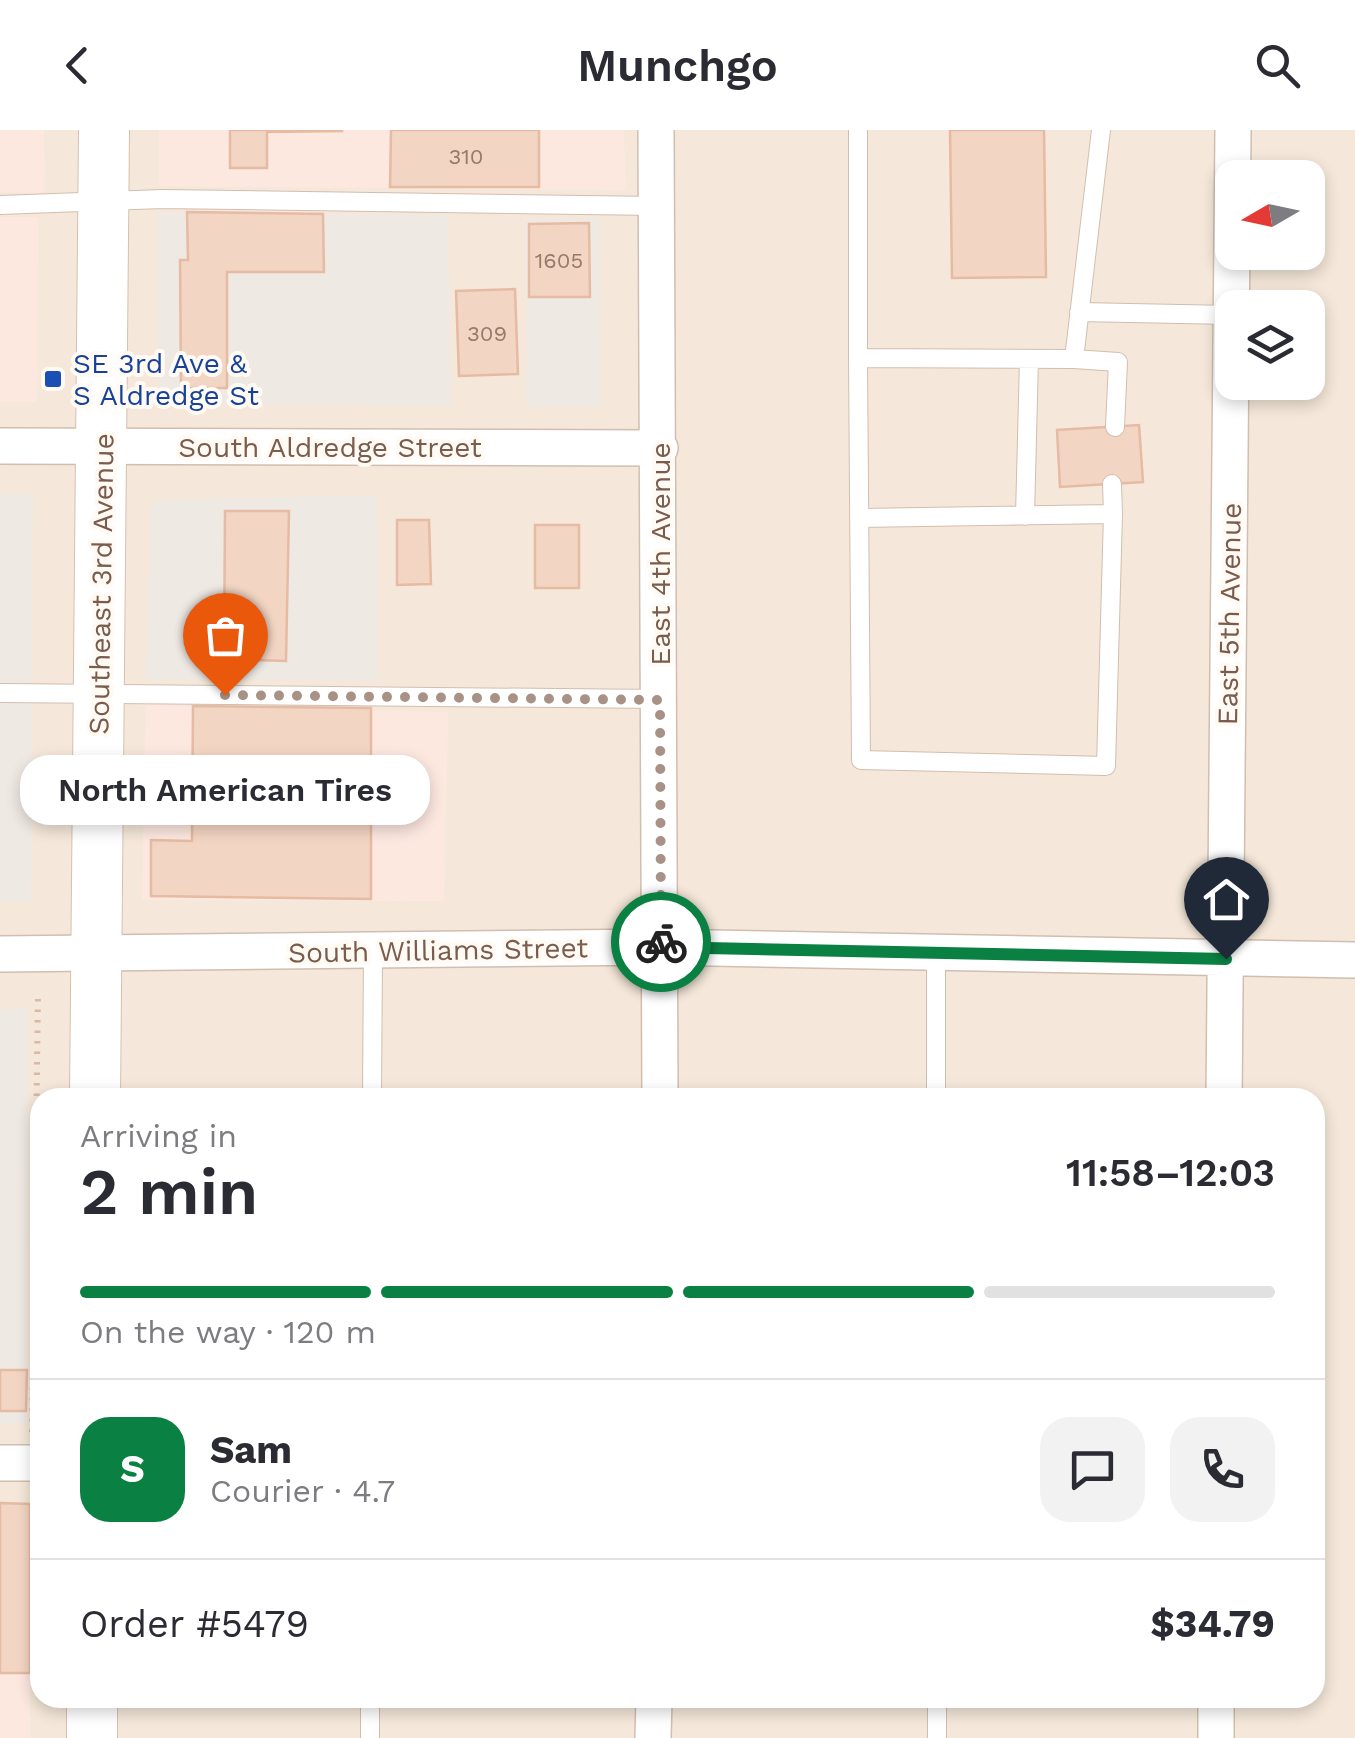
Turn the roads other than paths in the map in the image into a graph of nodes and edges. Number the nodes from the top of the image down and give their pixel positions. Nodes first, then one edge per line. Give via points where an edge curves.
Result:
1 (104, 130) edge
2 (656, 130) edge
3 (858, 130) edge
4 (1101, 130) edge
5 (1232, 130) edge
6 (103, 203) junction
7 (0, 206) edge
8 (657, 206) junction
9 (1231, 290) edge
10 (1078, 312) junction
11 (1215, 315) edge
12 (858, 358) junction
13 (1030, 359) junction
14 (1074, 359) junction
15 (1230, 400) edge
16 (1116, 427) dead end
17 (0, 446) edge
18 (102, 446) junction
19 (660, 448) junction
20 (1112, 484) dead end
21 (1113, 514) junction
22 (1025, 516) junction
23 (859, 518) junction
24 (0, 692) edge
25 (100, 694) junction
26 (660, 700) junction
27 (661, 947) junction
28 (373, 951) junction
29 (936, 952) junction
30 (0, 954) edge
31 (96, 954) junction
32 (1226, 959) junction
33 (1355, 960) edge
34 (95, 1088) edge
35 (372, 1088) edge
36 (660, 1088) edge
37 (936, 1088) edge
38 (1224, 1088) edge
39 (92, 1708) edge
40 (370, 1708) edge
41 (654, 1708) edge
42 (937, 1708) edge
43 (1216, 1708) edge
44 (92, 1738) edge
45 (370, 1738) edge
46 (653, 1738) edge
47 (938, 1738) edge
48 (1216, 1738) edge

1 - 6 main road, Southeast 3rd Avenue
2 - 8 street, East 4th Avenue
3 - 12 lane
4 - 10 lane
5 - 9 street, East 5th Avenue
6 - 7 lane
6 - 8 lane
6 - 18 main road, Southeast 3rd Avenue
8 - 19 street, East 4th Avenue
10 - 11 lane
10 - 14 lane
12 - 13 lane
12 - 23 lane
13 - 14 lane
13 - 22 lane
14 - 16 lane via 1118,362
15 - 32 street, East 5th Avenue
17 - 18 street, South Aldredge Street
18 - 19 street, South Aldredge Street
18 - 25 main road, Southeast 3rd Avenue
19 - 26 street, East 4th Avenue
20 - 21 lane
21 - 22 lane
21 - 23 lane via 1106,766 861,760
22 - 23 lane
24 - 25 lane
25 - 26 lane
25 - 31 main road, Southeast 3rd Avenue
26 - 27 street, East 4th Avenue
27 - 28 street, South Williams Street
27 - 29 street, South Williams Street
27 - 36 street, East 4th Avenue
28 - 31 street, South Williams Street
28 - 35 lane
29 - 32 street, South Williams Street
29 - 37 lane
30 - 31 street, South Williams Street
31 - 34 main road, Southeast 3rd Avenue
32 - 33 street, South Williams Street
32 - 38 street, East 5th Avenue
39 - 44 main road
40 - 45 lane
41 - 46 street
42 - 47 lane
43 - 48 street

